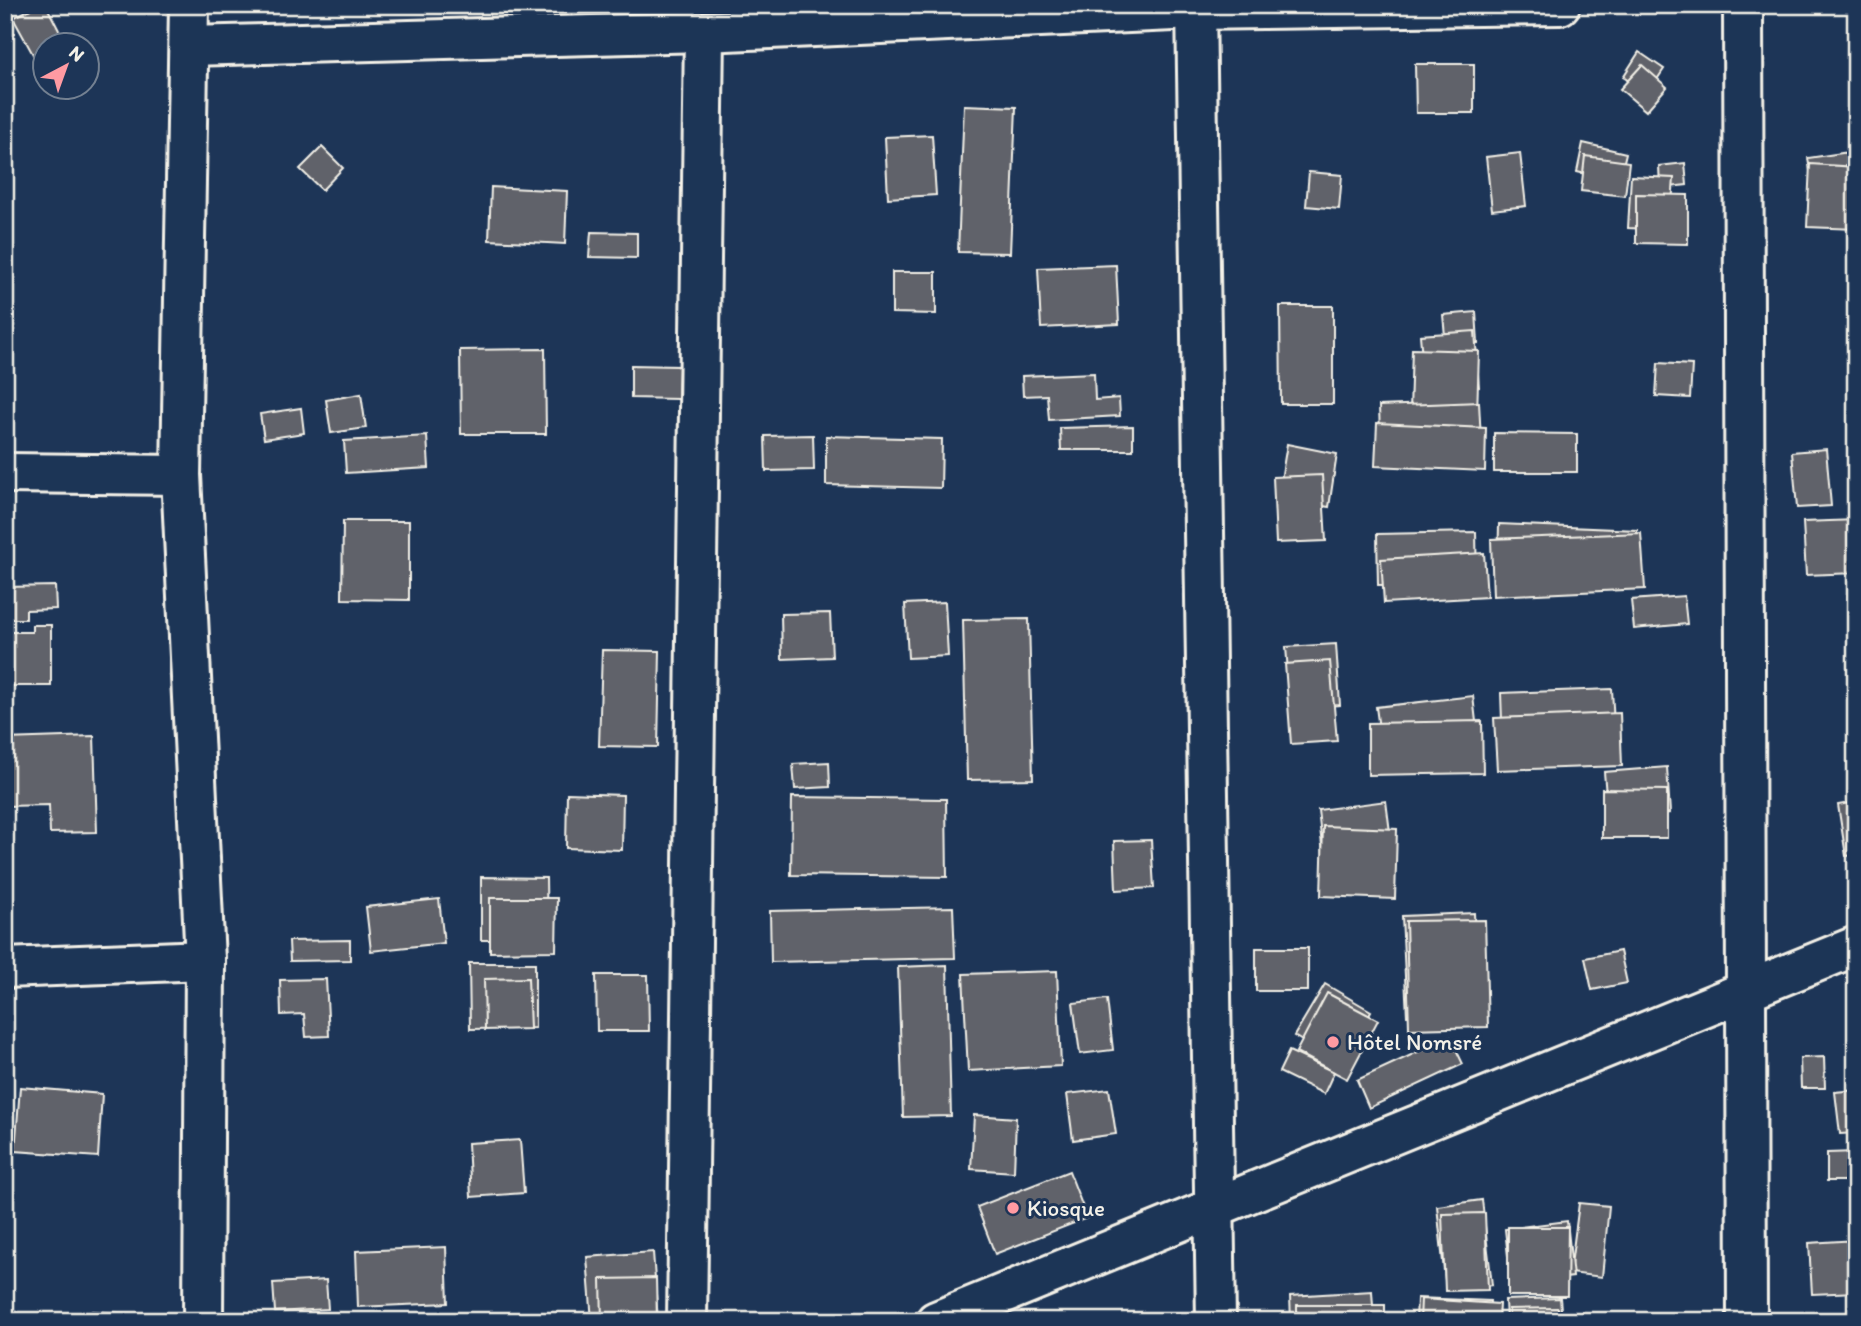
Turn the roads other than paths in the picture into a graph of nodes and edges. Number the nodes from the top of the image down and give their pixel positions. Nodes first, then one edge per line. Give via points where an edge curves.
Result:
1 (189, 5) edge
2 (1560, 5) edge
3 (1743, 5) edge
4 (1196, 7) edge
5 (704, 32) junction
6 (189, 46) junction
7 (5, 473) edge
8 (181, 475) junction
9 (1856, 946) edge
10 (205, 960) junction
11 (5, 968) edge
12 (1744, 991) junction
13 (1214, 1208) junction
14 (203, 1321) edge
15 (687, 1321) edge
16 (936, 1321) edge
17 (1216, 1321) edge
18 (1747, 1321) edge

1 - 6 street
2 - 4 street
3 - 12 street
4 - 5 street
4 - 13 street
5 - 6 street
5 - 15 street
6 - 8 street
7 - 8 street
8 - 10 street
9 - 12 street
10 - 11 street
10 - 14 street
12 - 13 street
12 - 18 street
13 - 16 street
13 - 17 street

